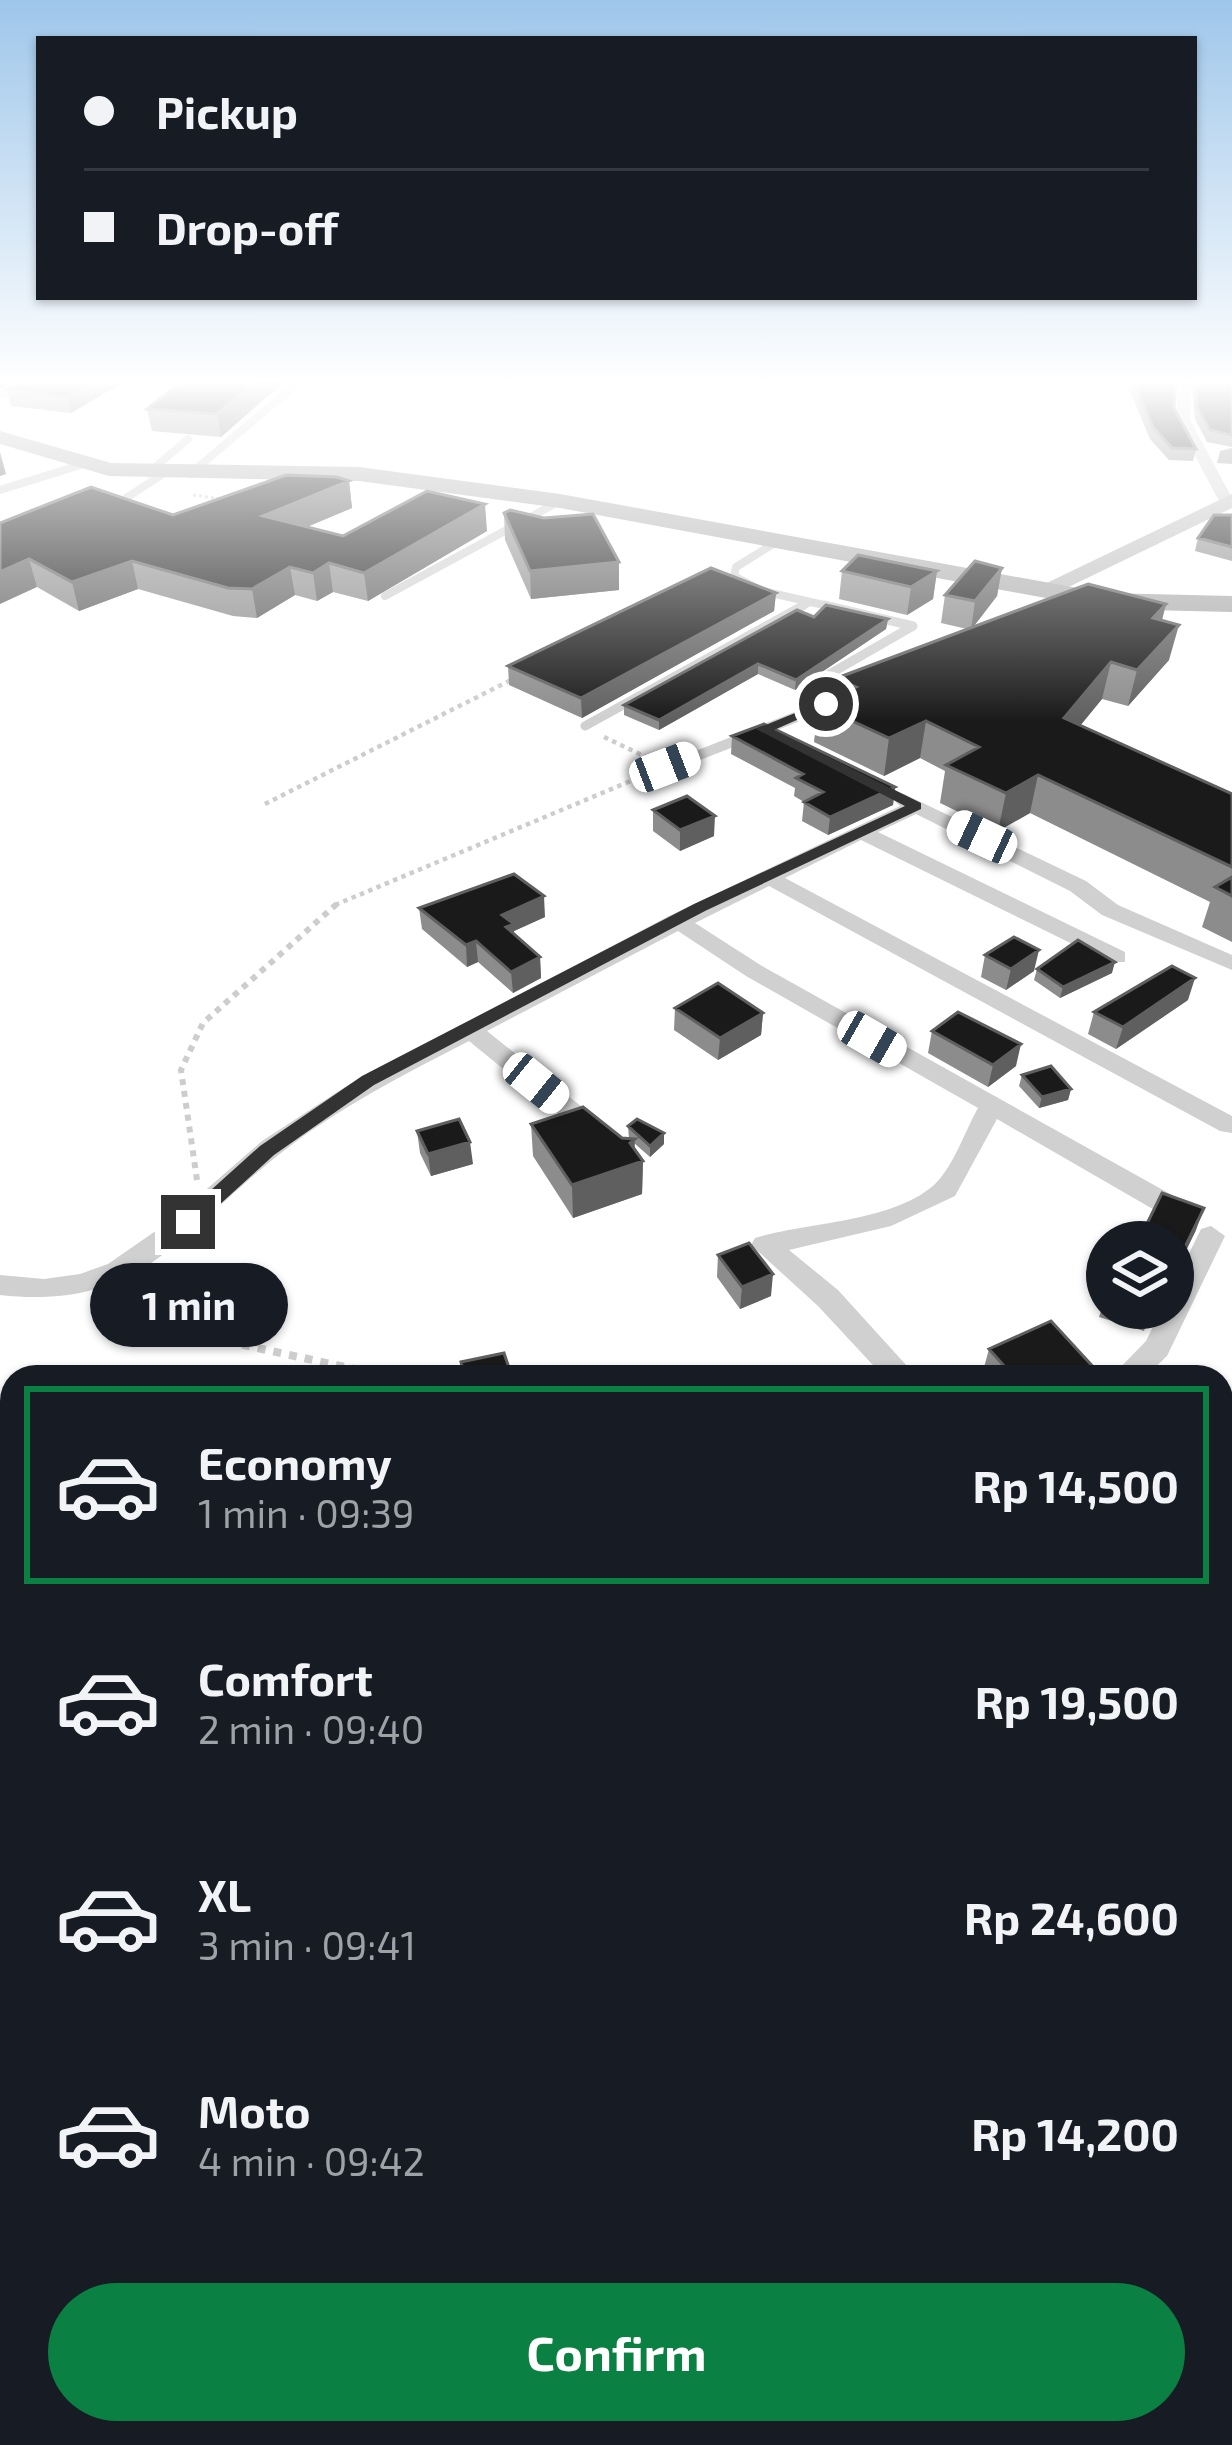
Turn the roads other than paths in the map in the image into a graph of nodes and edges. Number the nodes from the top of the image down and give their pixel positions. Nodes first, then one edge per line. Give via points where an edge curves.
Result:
1 (130, 493) edge
2 (501, 493) edge
3 (560, 501) junction
4 (1230, 501) edge
5 (122, 519) edge
6 (778, 541) junction
7 (1042, 592) junction
8 (385, 596) dead end
9 (1106, 601) junction
10 (808, 603) junction
11 (1232, 604) edge
12 (1063, 616) edge
13 (869, 688) edge
14 (813, 694) dead end
15 (585, 726) road end
16 (665, 767) road end
17 (878, 787) edge
18 (916, 806) junction
19 (861, 832) junction
20 (768, 877) junction
21 (677, 921) junction
22 (1117, 957) edge
23 (1232, 963) edge
24 (471, 1030) junction
25 (991, 1108) junction
26 (1229, 1125) dead end
27 (616, 1147) edge
28 (0, 1285) edge
29 (891, 1365) edge
30 (1138, 1365) edge

1 - 5 lane via 112,507
2 - 3 main road
3 - 6 main road
3 - 8 lane
4 - 7 street
6 - 7 main road
6 - 10 lane via 734,576
7 - 9 main road
9 - 11 main road
9 - 12 street
10 - 14 lane via 913,626 826,676
10 - 15 lane
13 - 16 street via 772,734
17 - 18 street
18 - 19 street
18 - 23 street via 1093,893 1111,910
19 - 20 street
19 - 22 street
20 - 21 street
20 - 26 street
21 - 24 street
21 - 25 street
24 - 27 street
24 - 28 street via 338,1098 115,1274 82,1289
25 - 29 street via 934,1198 890,1219 765,1245
25 - 30 street via 1200,1226 1156,1348

